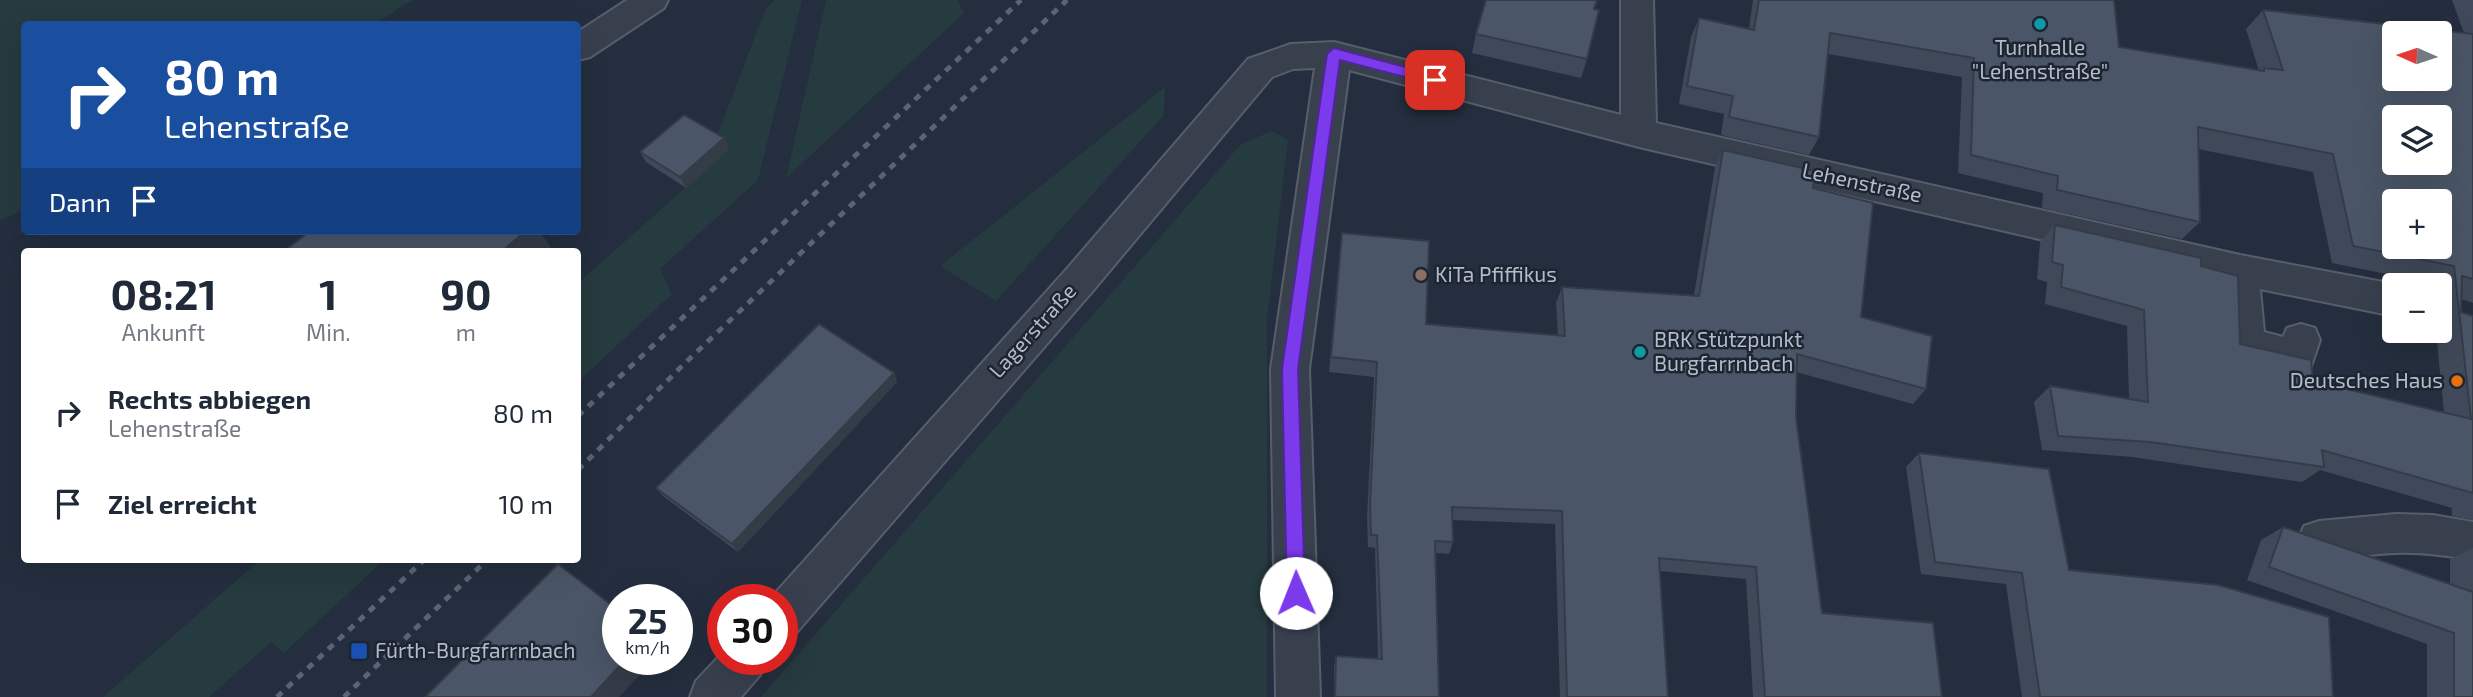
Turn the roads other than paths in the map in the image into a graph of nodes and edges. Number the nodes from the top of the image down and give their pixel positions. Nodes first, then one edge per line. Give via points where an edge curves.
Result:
1 (652, 0) edge
2 (1637, 0) edge
3 (581, 46) edge
4 (1334, 54) junction
5 (1291, 57) joint
6 (1639, 133) junction
7 (2240, 270) junction
8 (2382, 297) edge
9 (2301, 340) dead end
10 (2319, 540) edge
11 (2473, 541) edge
12 (798, 599) edge
13 (732, 675) edge
14 (712, 697) edge
15 (1298, 697) edge

1 - 3 street
2 - 6 street
4 - 5 street, Lehenstraße
4 - 6 street, Lehenstraße
4 - 15 street via 1290,369
5 - 12 street, Lagerstraße via 1260,68
6 - 7 street, Lehenstraße
7 - 8 street, Lehenstraße
7 - 9 street via 2246,343 2296,357
10 - 11 street via 2389,531
13 - 14 street

